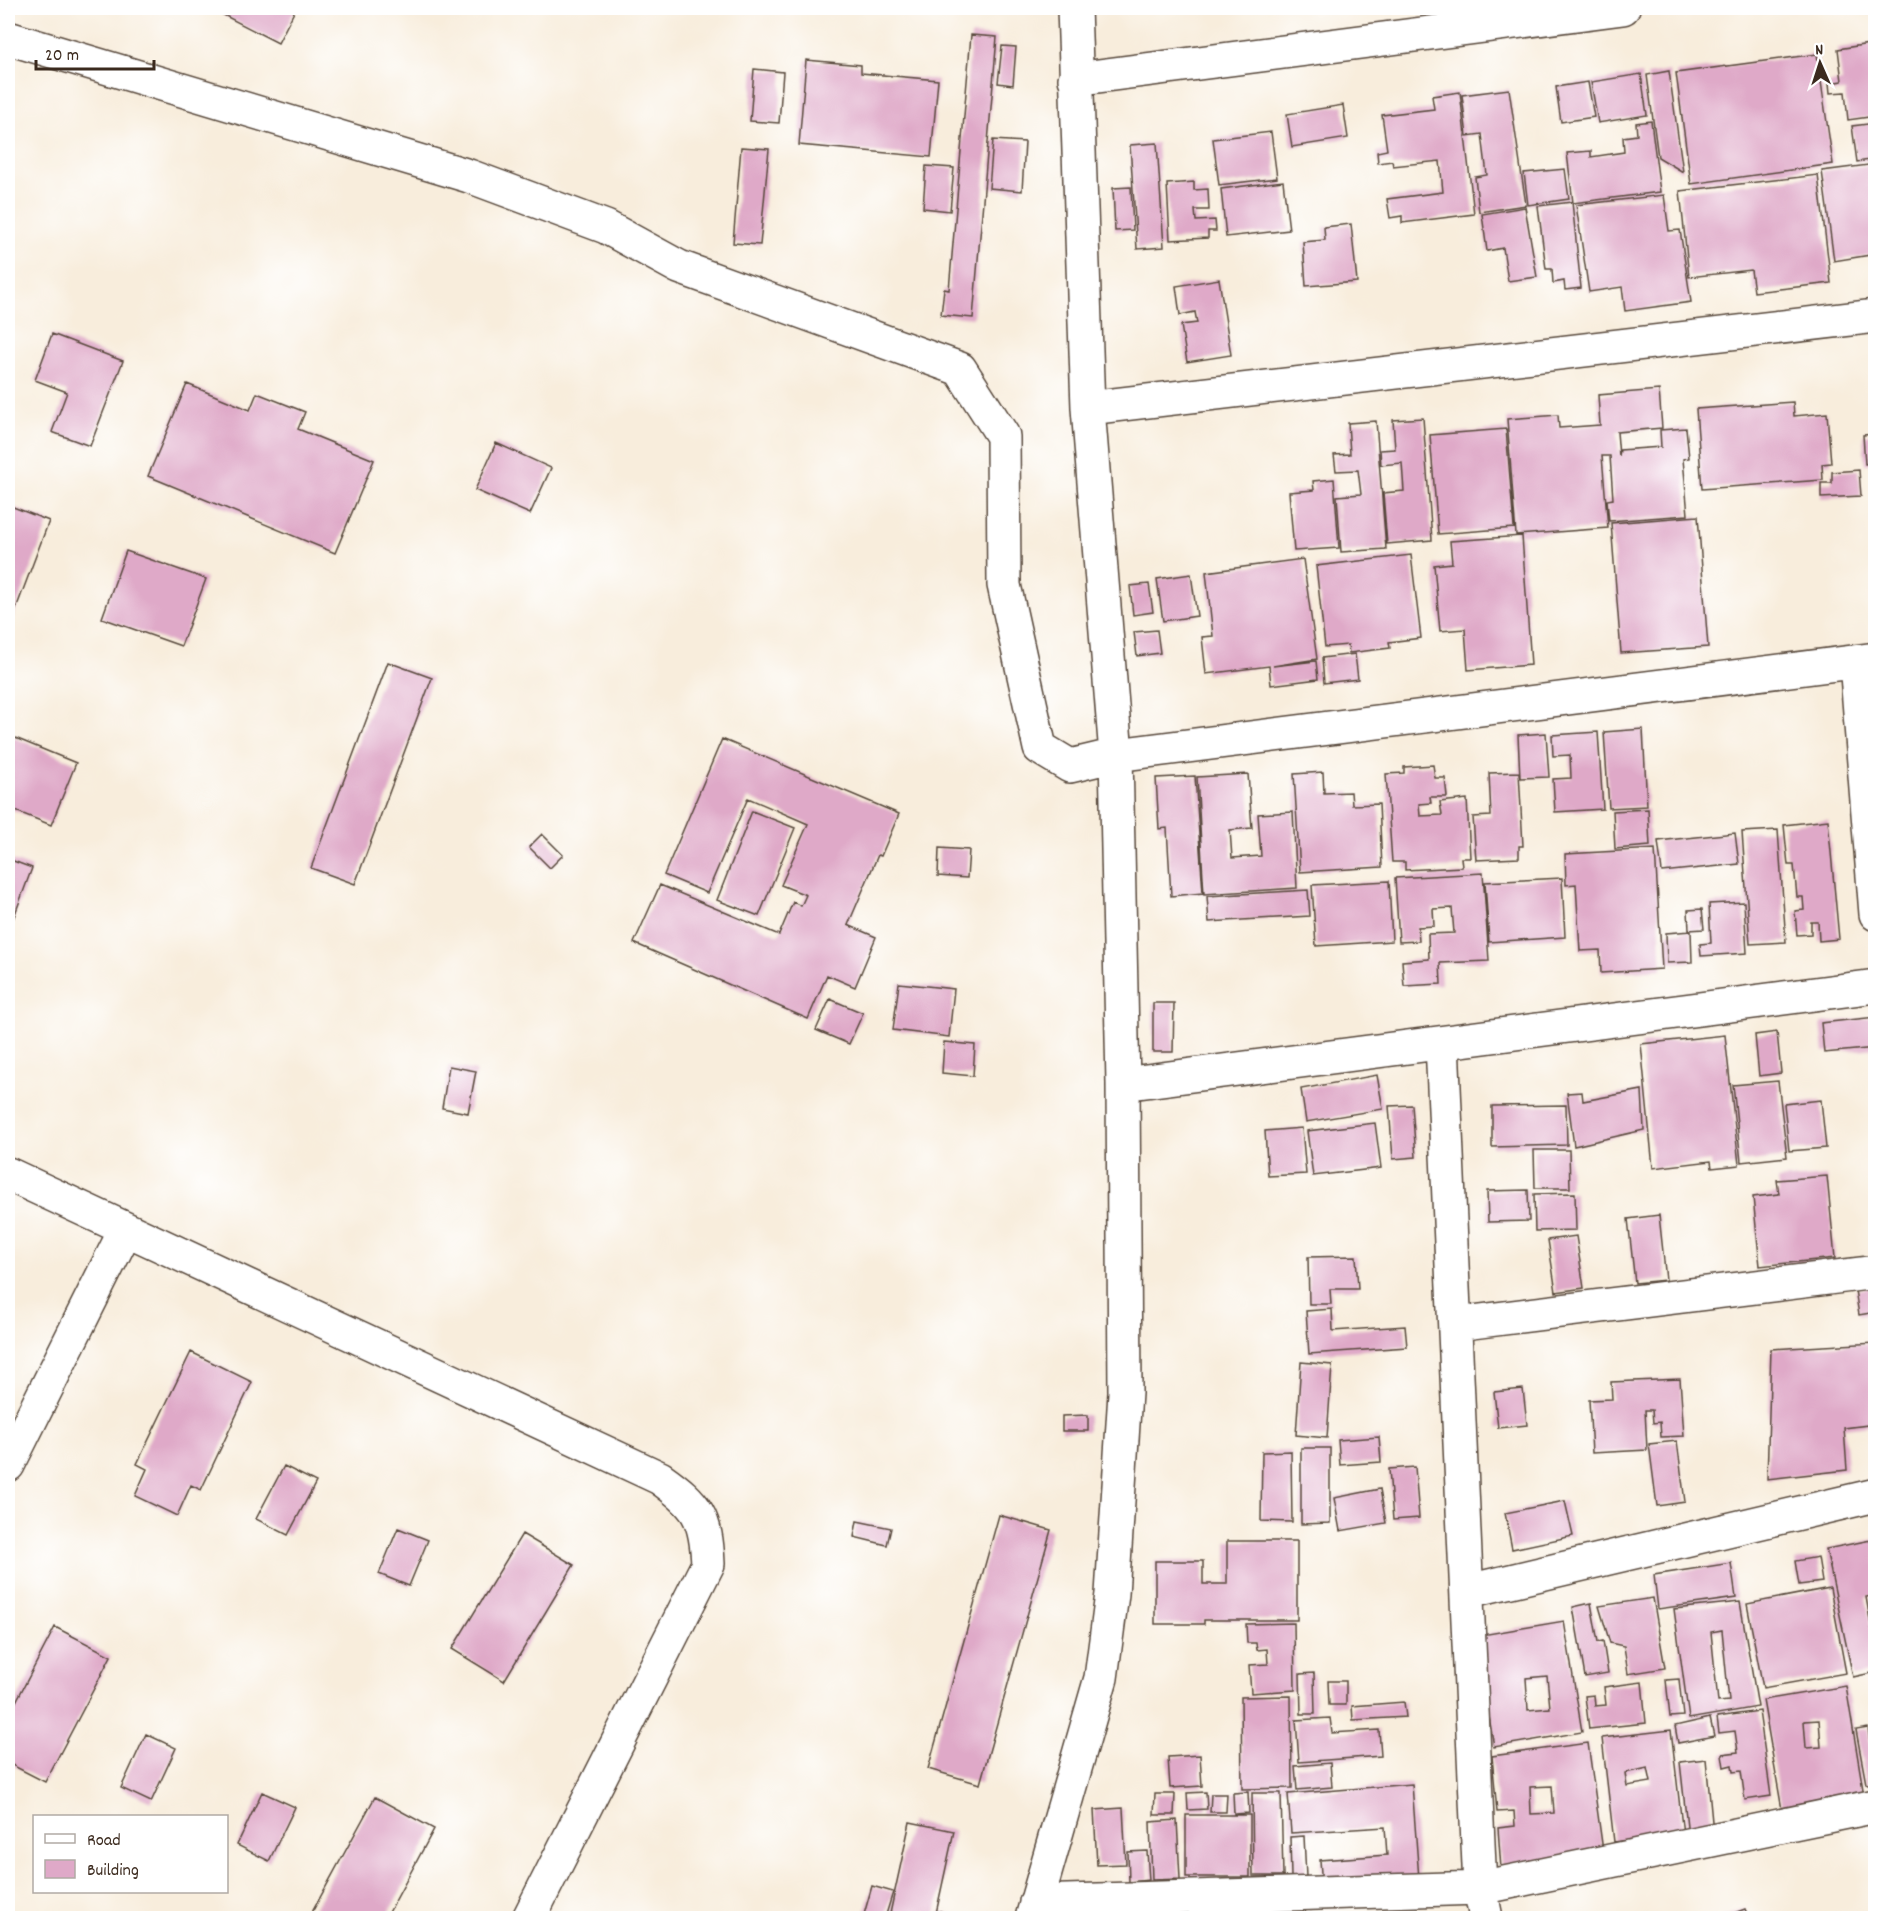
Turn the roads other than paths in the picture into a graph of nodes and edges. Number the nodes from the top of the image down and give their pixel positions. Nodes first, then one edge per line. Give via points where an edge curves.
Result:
1 (1074, 8) edge
2 (1623, 8) edge
3 (8, 38) edge
4 (1075, 79) junction
5 (1875, 316) edge
6 (1088, 408) junction
7 (1866, 661) edge
8 (1116, 755) junction
9 (1875, 914) edge
10 (1875, 986) edge
11 (1442, 1043) junction
12 (1123, 1084) junction
13 (8, 1174) edge
14 (126, 1229) junction
15 (1875, 1272) edge
16 (1456, 1324) junction
17 (8, 1465) edge
18 (1875, 1495) edge
19 (1468, 1591) junction
20 (1875, 1806) edge
21 (1483, 1903) edge
22 (1034, 1910) edge
23 (529, 1918) edge

1 - 4 street
2 - 4 street
3 - 8 street via 469,176 606,227 679,267 960,369 1003,436 1004,585 1040,748 1070,766
4 - 6 street
5 - 6 street
6 - 8 street
7 - 8 street
7 - 9 street
8 - 12 street
10 - 11 street
11 - 12 street
11 - 16 street
12 - 22 street via 1125,1393 1112,1594 1101,1678
13 - 14 street
14 - 17 street
14 - 23 street via 660,1478 686,1496 699,1514 707,1537 708,1564
15 - 16 street
16 - 19 street
18 - 19 street
19 - 21 street
20 - 21 street
21 - 22 street

